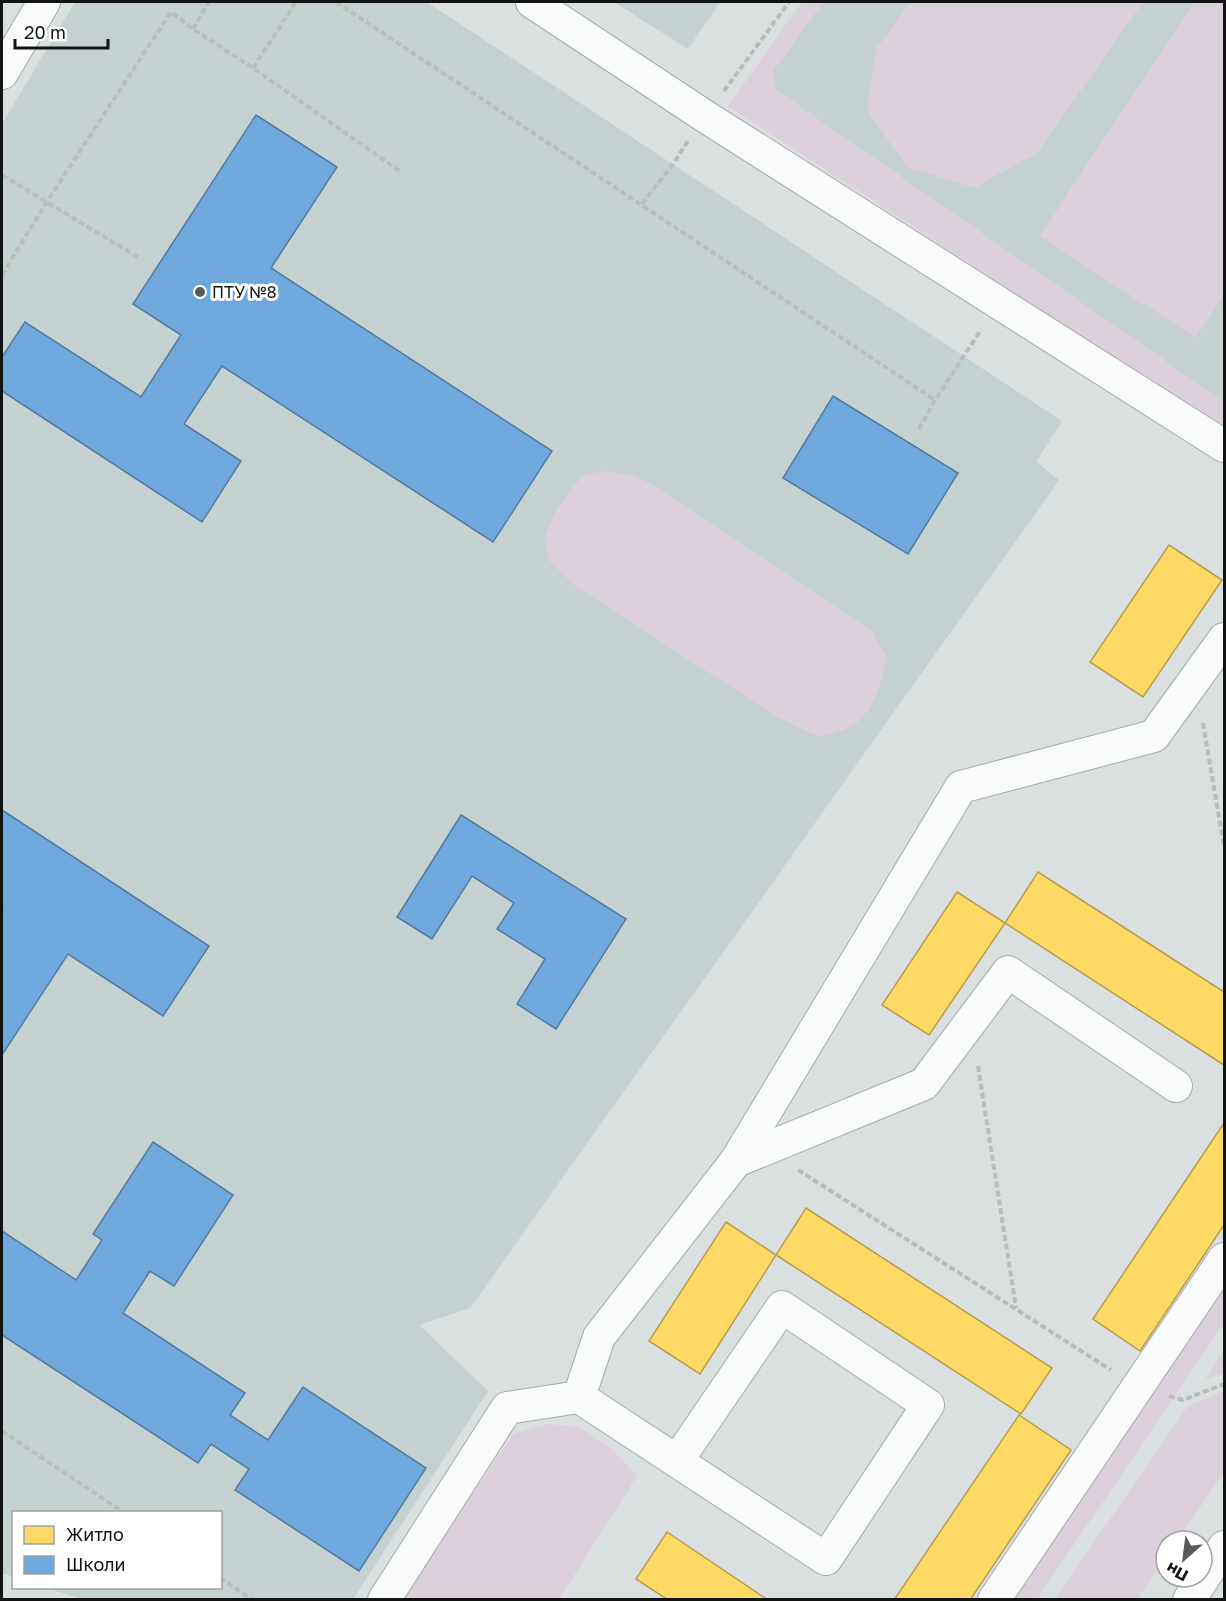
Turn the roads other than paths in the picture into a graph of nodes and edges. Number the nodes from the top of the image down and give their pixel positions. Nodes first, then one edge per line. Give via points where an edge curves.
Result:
1 (44, 2) edge
2 (532, 2) edge
3 (2, 73) edge
4 (1224, 446) edge
5 (1224, 639) edge
6 (1176, 1086) dead end
7 (736, 1161) junction
8 (1224, 1258) edge
9 (579, 1397) junction
10 (677, 1461) junction
11 (1224, 1547) edge
12 (384, 1599) edge
13 (994, 1599) edge
14 (1190, 1599) edge

1 - 3 street
2 - 4 street via 699,126
5 - 7 street via 1154,736 961,787
6 - 7 street via 1008,972 924,1084
7 - 9 street via 599,1337
8 - 13 street
9 - 10 street
9 - 12 street via 507,1408
10 - 10 street via 826,1559 928,1405 782,1307
11 - 14 street

